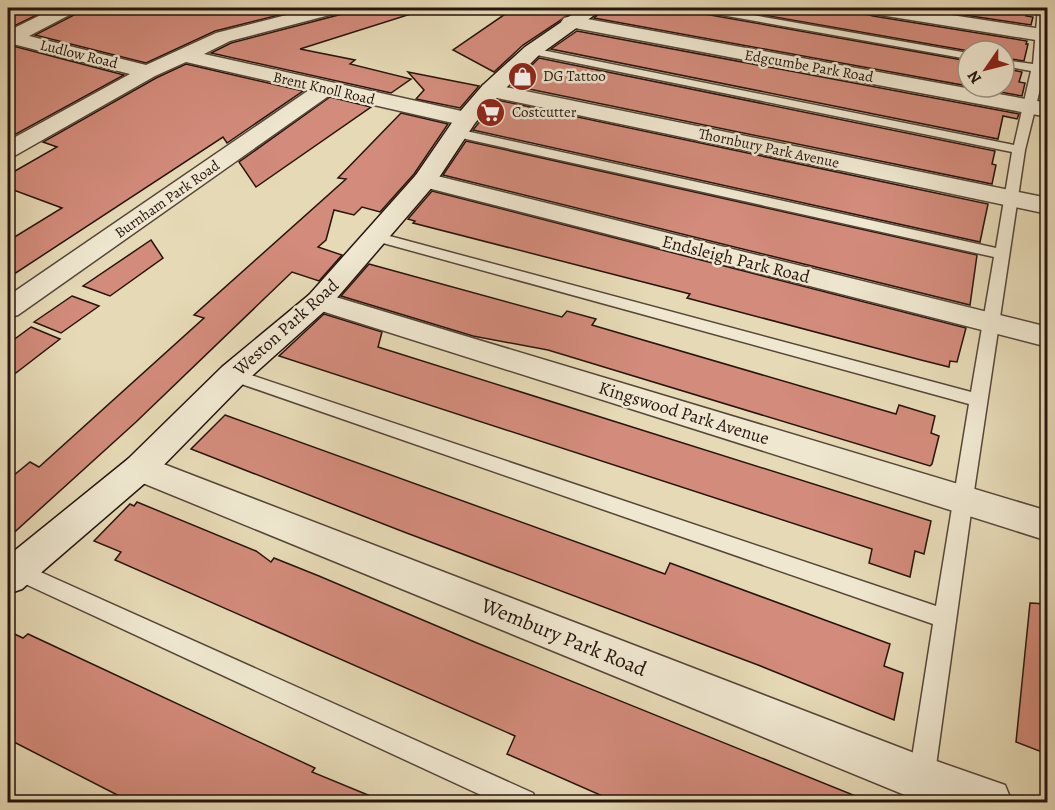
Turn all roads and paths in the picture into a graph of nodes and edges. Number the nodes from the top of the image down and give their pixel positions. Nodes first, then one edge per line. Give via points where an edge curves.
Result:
1 (68, 8) edge
2 (334, 8) edge
3 (595, 8) edge
4 (699, 8) edge
5 (874, 8) edge
6 (1043, 8) edge
7 (571, 22) junction
8 (1045, 36) edge
9 (9, 38) edge
10 (532, 51) junction
11 (956, 54) edge
12 (182, 55) junction
13 (1016, 65) edge
14 (1039, 69) junction
15 (148, 72) junction
16 (326, 88) junction
17 (491, 90) junction
18 (1040, 109) edge
19 (462, 126) junction
20 (8, 150) edge
21 (1019, 150) junction
22 (425, 180) junction
23 (1012, 198) junction
24 (1047, 206) edge
25 (377, 237) junction
26 (1003, 254) junction
27 (319, 301) junction
28 (8, 309) edge
29 (993, 324) junction
30 (1047, 337) edge
31 (233, 375) junction
32 (979, 400) junction
33 (140, 468) junction
34 (963, 498) junction
35 (1047, 526) edge
36 (12, 574) edge
37 (945, 619) junction
38 (920, 791) edge
39 (524, 802) edge
40 (988, 802) edge

1 - 9 street
2 - 12 street via 223,37
3 - 7 street, Weston Park Road
4 - 11 lane
5 - 8 street
6 - 8 lane
7 - 10 street, Weston Park Road
7 - 18 street, Edgcumbe Park Road
8 - 14 lane
9 - 15 street, Ludlow Road
10 - 17 street, Weston Park Road
10 - 21 lane
12 - 15 street
12 - 16 street, Brent Knoll Road
13 - 14 lane
14 - 18 lane
15 - 20 street
16 - 19 street, Brent Knoll Road
16 - 28 street, Burnham Park Road
17 - 19 street, Weston Park Road
17 - 23 street, Thornbury Park Avenue
18 - 21 lane
19 - 22 street, Weston Park Road
19 - 26 lane
21 - 23 lane
22 - 25 street, Weston Park Road
22 - 29 street, Endsleigh Park Road
23 - 24 street, Thornbury Park Avenue
23 - 26 lane
25 - 27 street, Weston Park Road
25 - 32 lane
26 - 29 lane
27 - 31 street, Weston Park Road
27 - 34 street, Kingswood Park Avenue
29 - 30 street, Endsleigh Park Road
29 - 32 lane
31 - 33 street, Weston Park Road
31 - 37 lane
32 - 34 lane
33 - 36 street, Weston Park Road
33 - 38 street, Wembury Park Road
34 - 35 street, Kingswood Park Avenue
34 - 37 lane
36 - 39 lane
37 - 38 lane
38 - 40 street, Wembury Park Road

